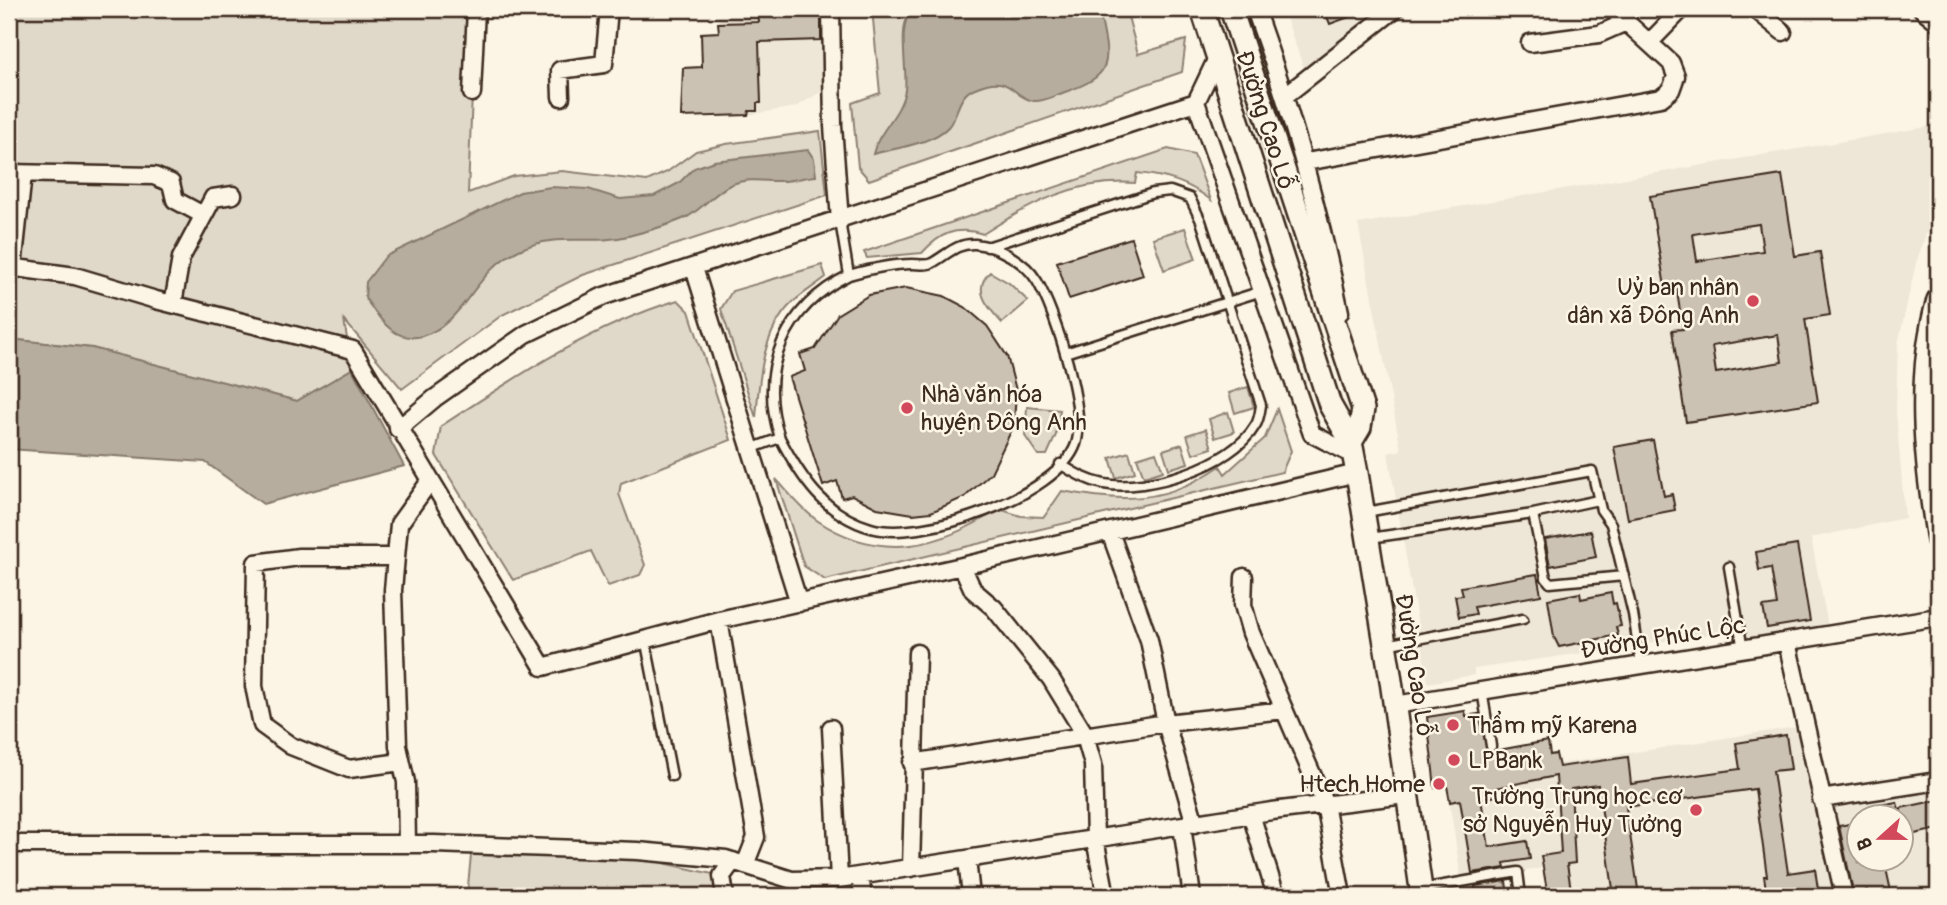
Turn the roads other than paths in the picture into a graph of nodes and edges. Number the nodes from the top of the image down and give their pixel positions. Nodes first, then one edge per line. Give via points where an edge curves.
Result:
1 (476, 9) edge
2 (609, 9) edge
3 (831, 9) edge
4 (1202, 9) edge
5 (1395, 9) edge
6 (1612, 9) edge
7 (1682, 9) edge
8 (1755, 9) edge
9 (1922, 9) edge
10 (1257, 15) edge
11 (1235, 19) edge
12 (1938, 22) edge
13 (1624, 23) junction
14 (1783, 32) dead end
15 (1530, 43) dead end
16 (1650, 43) junction
17 (1217, 58) junction
18 (472, 93) dead end
19 (1286, 95) junction
20 (561, 97) dead end
21 (1196, 102) junction
22 (1306, 162) junction
23 (16, 174) edge
24 (233, 195) dead end
25 (203, 215) junction
26 (840, 221) junction
27 (986, 247) junction
28 (11, 267) edge
29 (694, 268) junction
30 (849, 275) junction
31 (1262, 290) junction
32 (1938, 300) edge
33 (1227, 301) junction
34 (173, 304) junction
35 (1065, 353) junction
36 (1350, 366) junction
37 (398, 429) junction
38 (780, 438) junction
39 (750, 449) junction
40 (1354, 457) junction
41 (1060, 464) junction
42 (430, 481) junction
43 (1598, 500) junction
44 (1363, 512) junction
45 (1533, 514) junction
46 (1110, 532) junction
47 (1368, 538) junction
48 (1938, 540) edge
49 (396, 557) junction
50 (962, 566) junction
51 (1729, 567) dead end
52 (1624, 576) junction
53 (1244, 577) dead end
54 (799, 603) junction
55 (1938, 617) edge
56 (1523, 619) dead end
57 (719, 620) junction
58 (645, 638) junction
59 (1787, 642) junction
60 (1385, 645) junction
61 (1743, 650) junction
62 (917, 653) dead end
63 (1640, 664) junction
64 (1482, 690) junction
65 (1395, 705) junction
66 (1284, 710) junction
67 (1166, 723) junction
68 (831, 728) dead end
69 (1084, 733) junction
70 (1490, 746) dead end
71 (401, 762) junction
72 (912, 763) junction
73 (672, 776) dead end
74 (1938, 780) edge
75 (1406, 795) junction
76 (1821, 799) junction
77 (1325, 804) junction
78 (1251, 814) junction
79 (1188, 825) junction
80 (1095, 839) junction
81 (9, 844) edge
82 (407, 844) junction
83 (967, 859) junction
84 (739, 863) junction
85 (911, 868) junction
86 (860, 877) junction
87 (839, 879) junction
88 (1421, 893) edge
89 (725, 896) edge
90 (863, 896) edge
91 (971, 896) edge
92 (1106, 896) edge
93 (1192, 896) edge
94 (1276, 896) edge
95 (1342, 896) edge
96 (1521, 896) edge
97 (1844, 896) edge

1 - 18 street
2 - 20 street via 604,64 560,70
3 - 26 street
4 - 17 main road, Đường Cao Lỗ
5 - 19 street
6 - 13 street
7 - 16 street
8 - 14 street
9 - 12 street
10 - 11 street
10 - 19 street
11 - 36 main road, Đường Cao Lỗ
13 - 15 street via 1599,34
13 - 16 street
16 - 22 street via 1676,76 1661,99
17 - 21 street
17 - 40 main road, Đường Cao Lỗ via 1330,405
19 - 22 street
21 - 26 street
21 - 31 street
22 - 36 street
23 - 25 street via 155,176 171,183 175,200
23 - 28 street
24 - 25 street via 213,198
25 - 34 street via 181,258
26 - 29 street
26 - 30 lane
27 - 30 lane via 972,244 955,248 931,264 883,266
27 - 33 lane via 1153,192 1170,191 1190,198 1197,207
27 - 35 lane via 1008,254 1036,279
28 - 34 street via 75,276
29 - 37 street via 604,296 526,334
29 - 39 street
30 - 38 lane via 827,286 783,338 770,391
31 - 33 lane
31 - 40 street via 1312,434
32 - 48 main road via 1928,357 1925,422
33 - 35 lane
33 - 41 lane via 1261,405 1256,425 1242,442 1207,463 1144,485 1124,487 1085,480
34 - 37 street via 353,350
35 - 41 lane via 1078,414 1076,444
36 - 40 main road, Đường Cao Lỗ via 1363,409
37 - 42 street
38 - 39 lane
38 - 41 lane via 799,475 819,499 871,529 895,532 958,521 1005,503 1045,481
39 - 54 street
40 - 44 main road, Đường Cao Lỗ
40 - 46 street
42 - 49 street via 399,524
42 - 58 street via 543,667
43 - 44 lane via 1592,471
43 - 45 lane
43 - 52 lane via 1611,524
44 - 47 main road, Đường Cao Lỗ
45 - 47 lane
45 - 52 lane via 1550,583
46 - 50 street
46 - 67 street via 1149,640
47 - 60 main road, Đường Cao Lỗ
49 - 71 street via 393,590
49 - 71 street via 299,557 256,563 254,686 262,725 291,746 349,769
50 - 54 street
50 - 69 street via 973,590 994,608 1051,679
51 - 61 lane
52 - 63 lane
53 - 66 street via 1243,605
54 - 57 street
55 - 59 street, Đường Phúc Lộc
56 - 60 lane
57 - 58 street
57 - 84 street via 756,837
58 - 73 lane
59 - 61 street, Đường Phúc Lộc
59 - 76 street
60 - 65 main road, Đường Cao Lỗ
61 - 63 street, Đường Phúc Lộc
62 - 72 street
63 - 64 street, Đường Phúc Lộc
64 - 65 street, Đường Phúc Lộc
64 - 70 lane
65 - 75 main road, Đường Cao Lỗ
66 - 67 street
66 - 77 street
67 - 69 street
67 - 79 street
68 - 87 street
69 - 72 street
69 - 80 street via 1093,764
71 - 82 street via 406,782
72 - 85 street
74 - 76 street
75 - 77 street
75 - 88 main road, Đường Cao Lỗ
76 - 97 street
77 - 78 street
77 - 95 street
78 - 79 street
78 - 94 street
79 - 80 street
79 - 93 street
80 - 83 street
80 - 92 street
81 - 82 street
82 - 84 street via 638,851
83 - 85 street
83 - 91 street
84 - 87 street via 792,880
84 - 89 street via 722,876
85 - 86 street
86 - 87 street
86 - 90 street
88 - 96 lane via 1518,872

